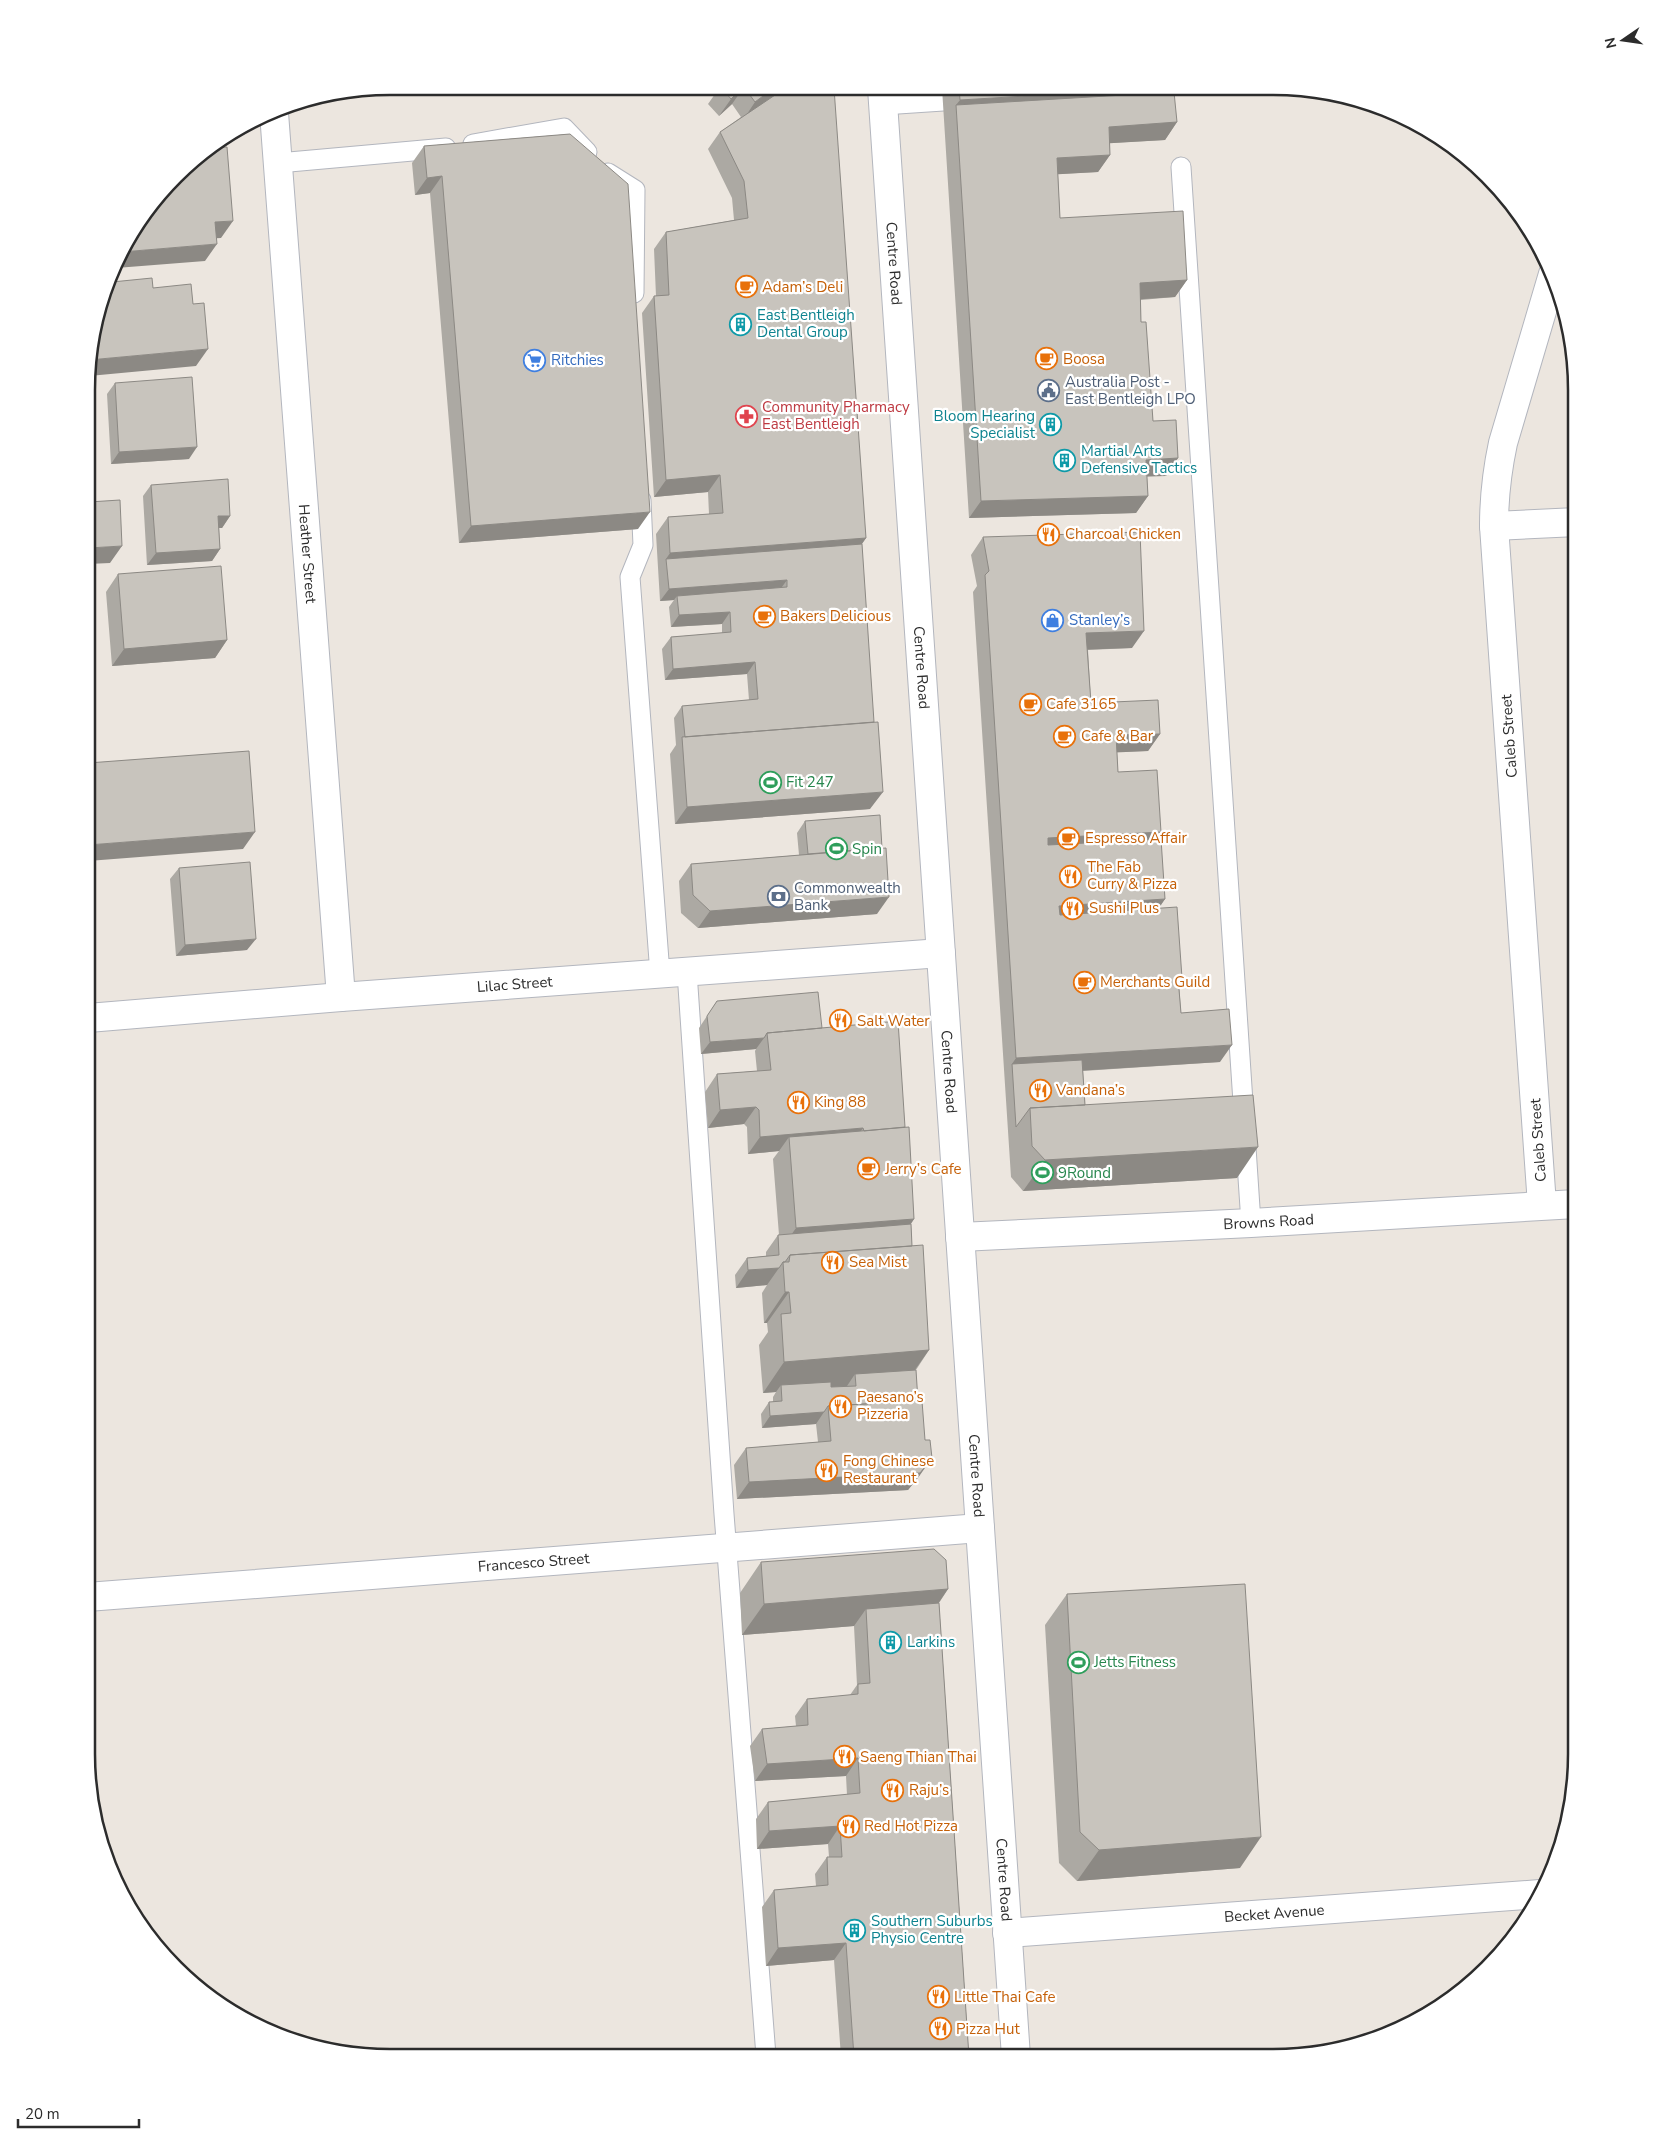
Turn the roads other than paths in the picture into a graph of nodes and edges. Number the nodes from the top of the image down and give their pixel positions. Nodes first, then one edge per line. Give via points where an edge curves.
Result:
1 (943, 101) dead end
2 (880, 102) edge
3 (274, 118) edge
4 (278, 164) junction
5 (1181, 167) dead end
6 (1549, 287) edge
7 (633, 311) edge
8 (640, 480) edge
9 (1568, 522) edge
10 (1494, 526) junction
11 (941, 953) junction
12 (687, 972) junction
13 (660, 974) junction
14 (341, 997) junction
15 (95, 1017) edge
16 (1568, 1204) edge
17 (1542, 1205) junction
18 (1251, 1223) junction
19 (960, 1237) junction
20 (980, 1528) junction
21 (727, 1548) junction
22 (95, 1596) edge
23 (1533, 1895) edge
24 (1007, 1933) junction
25 (765, 2049) edge
26 (1015, 2049) edge

1 - 2 lane
2 - 11 street, Centre Road
3 - 4 street, Heather Street
4 - 7 lane via 458,146 564,128 605,170 635,190
4 - 14 street, Heather Street
5 - 18 lane
6 - 10 street, Caleb Street via 1497,469
8 - 13 lane via 643,545 630,577
9 - 10 street
10 - 17 street, Caleb Street
11 - 12 street, Lilac Street
11 - 19 street, Centre Road
12 - 13 street, Lilac Street
12 - 21 lane
13 - 14 street, Lilac Street
14 - 15 street, Lilac Street
16 - 17 street, Browns Road
17 - 18 street, Browns Road
18 - 19 street, Browns Road
19 - 20 street, Centre Road
20 - 21 street, Francesco Street
20 - 24 street, Centre Road
21 - 22 street, Francesco Street
21 - 25 lane
23 - 24 street, Becket Avenue
24 - 26 street, Centre Road

